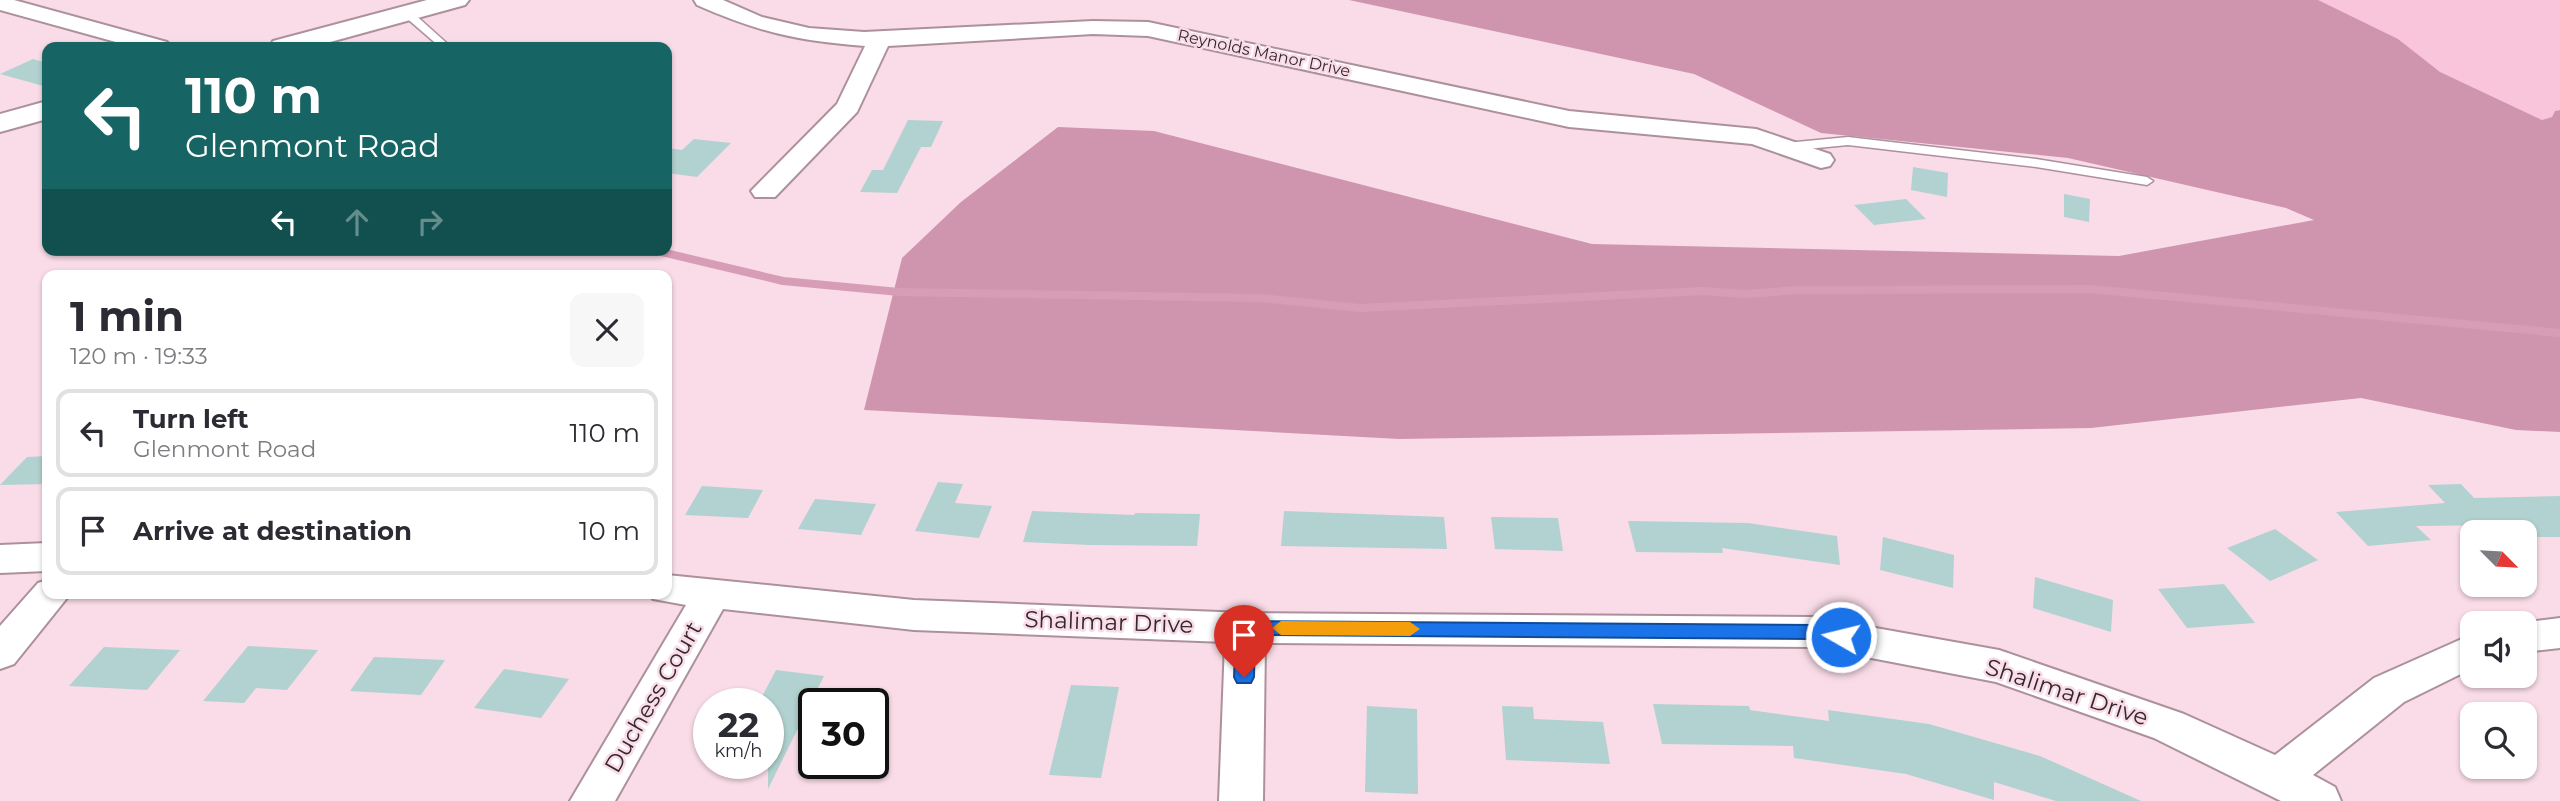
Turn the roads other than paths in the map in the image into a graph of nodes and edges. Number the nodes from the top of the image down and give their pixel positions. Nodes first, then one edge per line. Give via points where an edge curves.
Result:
1 (456, 0) edge
2 (705, 0) edge
3 (0, 3) edge
4 (408, 13) junction
5 (880, 38) junction
6 (141, 42) edge
7 (301, 42) edge
8 (440, 42) edge
9 (42, 111) edge
10 (0, 123) edge
11 (1786, 147) junction
12 (1821, 160) dead end
13 (2147, 181) dead end
14 (765, 191) dead end
15 (42, 557) edge
16 (0, 559) edge
17 (672, 589) edge
18 (713, 593) junction
19 (47, 599) edge
20 (1245, 628) junction
21 (2560, 633) edge
22 (2537, 636) edge
23 (0, 653) edge
24 (2460, 656) edge
25 (2279, 777) junction
26 (593, 801) edge
27 (1241, 801) edge
28 (2319, 801) edge

1 - 4 main road
2 - 5 street, Reynolds Manor Drive via 766,27
3 - 6 street
4 - 7 main road
4 - 8 lane
5 - 11 street, Reynolds Manor Drive via 1047,27 1147,29 1569,120 1756,137
5 - 14 street via 848,107
9 - 10 main road
11 - 12 street, Reynolds Manor Drive
11 - 13 lane via 1848,141
15 - 16 street
17 - 18 street, Shalimar Drive
18 - 20 street, Shalimar Drive via 914,615
18 - 26 street, Duchess Court
19 - 23 street
20 - 25 street, Shalimar Drive via 1814,632 1999,666 2169,726
20 - 27 street
21 - 22 street
24 - 25 street via 2389,690
25 - 28 street, Shalimar Drive

